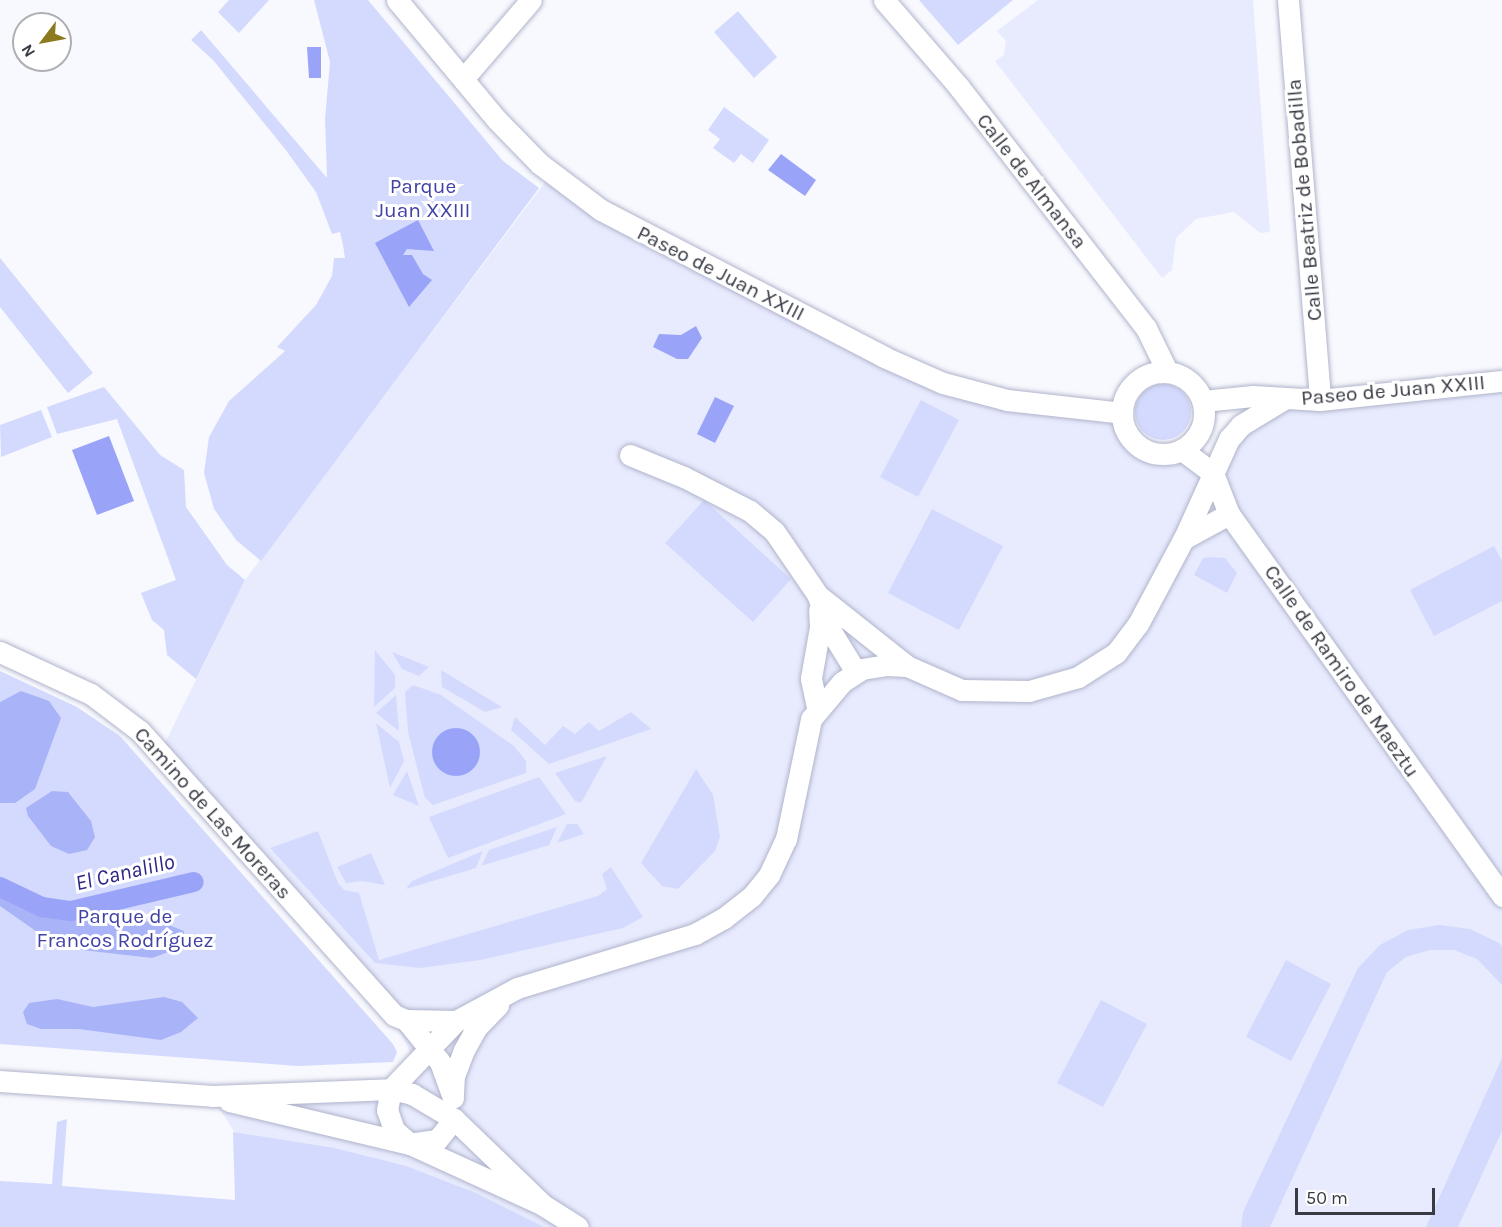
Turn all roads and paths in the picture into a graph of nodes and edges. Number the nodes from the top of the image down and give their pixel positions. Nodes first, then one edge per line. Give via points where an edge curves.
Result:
1 (397, 0) edge
2 (531, 0) edge
3 (884, 0) edge
4 (1288, 0) edge
5 (463, 79) junction
6 (1167, 371) junction
7 (1502, 381) edge
8 (1284, 399) junction
9 (1320, 400) junction
10 (1203, 401) junction
11 (1122, 413) junction
12 (1182, 450) junction
13 (630, 455) dead end
14 (1213, 473) junction
15 (1229, 514) junction
16 (1184, 538) junction
17 (818, 594) junction
18 (839, 614) junction
19 (0, 652) edge
20 (907, 666) junction
21 (859, 670) junction
22 (817, 707) junction
23 (1502, 896) edge
24 (517, 988) junction
25 (400, 1017) junction
26 (456, 1021) junction
27 (428, 1047) junction
28 (408, 1070) junction
29 (0, 1081) edge
30 (391, 1089) junction
31 (212, 1096) junction
32 (453, 1098) junction
33 (454, 1119) junction
34 (411, 1144) junction
35 (543, 1205) junction
36 (578, 1227) edge

1 - 5 street, Paseo de Juan XXIII
2 - 5 street
3 - 6 street, Calle de Almansa via 959,87 1146,328
4 - 9 street, Calle Beatriz de Bobadilla
5 - 11 street, Paseo de Juan XXIII via 540,164 601,210 884,357 943,383 1007,400
6 - 10 street via 1190,380
6 - 11 street via 1153,372 1130,387
7 - 9 street, Paseo de Juan XXIII
8 - 9 street, Paseo de Juan XXIII
8 - 10 street, Paseo de Juan XXIII via 1253,396
8 - 14 street, Paseo de Juan XXIII via 1241,425 1229,439
10 - 12 street via 1201,430
11 - 12 street via 1131,439 1142,448 1169,454
12 - 14 street
13 - 17 street via 750,511 794,555
14 - 15 street, Calle de Ramiro de Maeztu
14 - 16 street, Paseo de Juan XXIII
15 - 16 street
15 - 23 street, Calle de Ramiro de Maeztu
16 - 20 street, Paseo de Juan XXIII via 1138,624 1116,653 1078,677 1029,691 993,692 962,690
17 - 18 street
17 - 21 street via 832,633
17 - 22 street via 820,627 811,678
18 - 20 street
18 - 21 street
19 - 25 street, Camino de Las Moreras via 91,694 126,717
20 - 21 street
21 - 22 street
22 - 24 street via 805,740 786,839 769,875 752,896 695,934
24 - 26 street
24 - 32 street via 487,1014 469,1041 458,1063
25 - 26 street
25 - 27 street, Camino de Las Moreras
25 - 28 street, Camino de Las Moreras via 408,1047
26 - 27 street
27 - 28 street
27 - 32 street, Camino de Las Moreras via 440,1062
28 - 30 street
29 - 31 street
30 - 31 street
30 - 33 street via 412,1094
30 - 34 street via 387,1100 389,1121 401,1138
31 - 34 street
32 - 33 street
33 - 34 street via 437,1140
33 - 35 street
34 - 35 street
35 - 36 street

